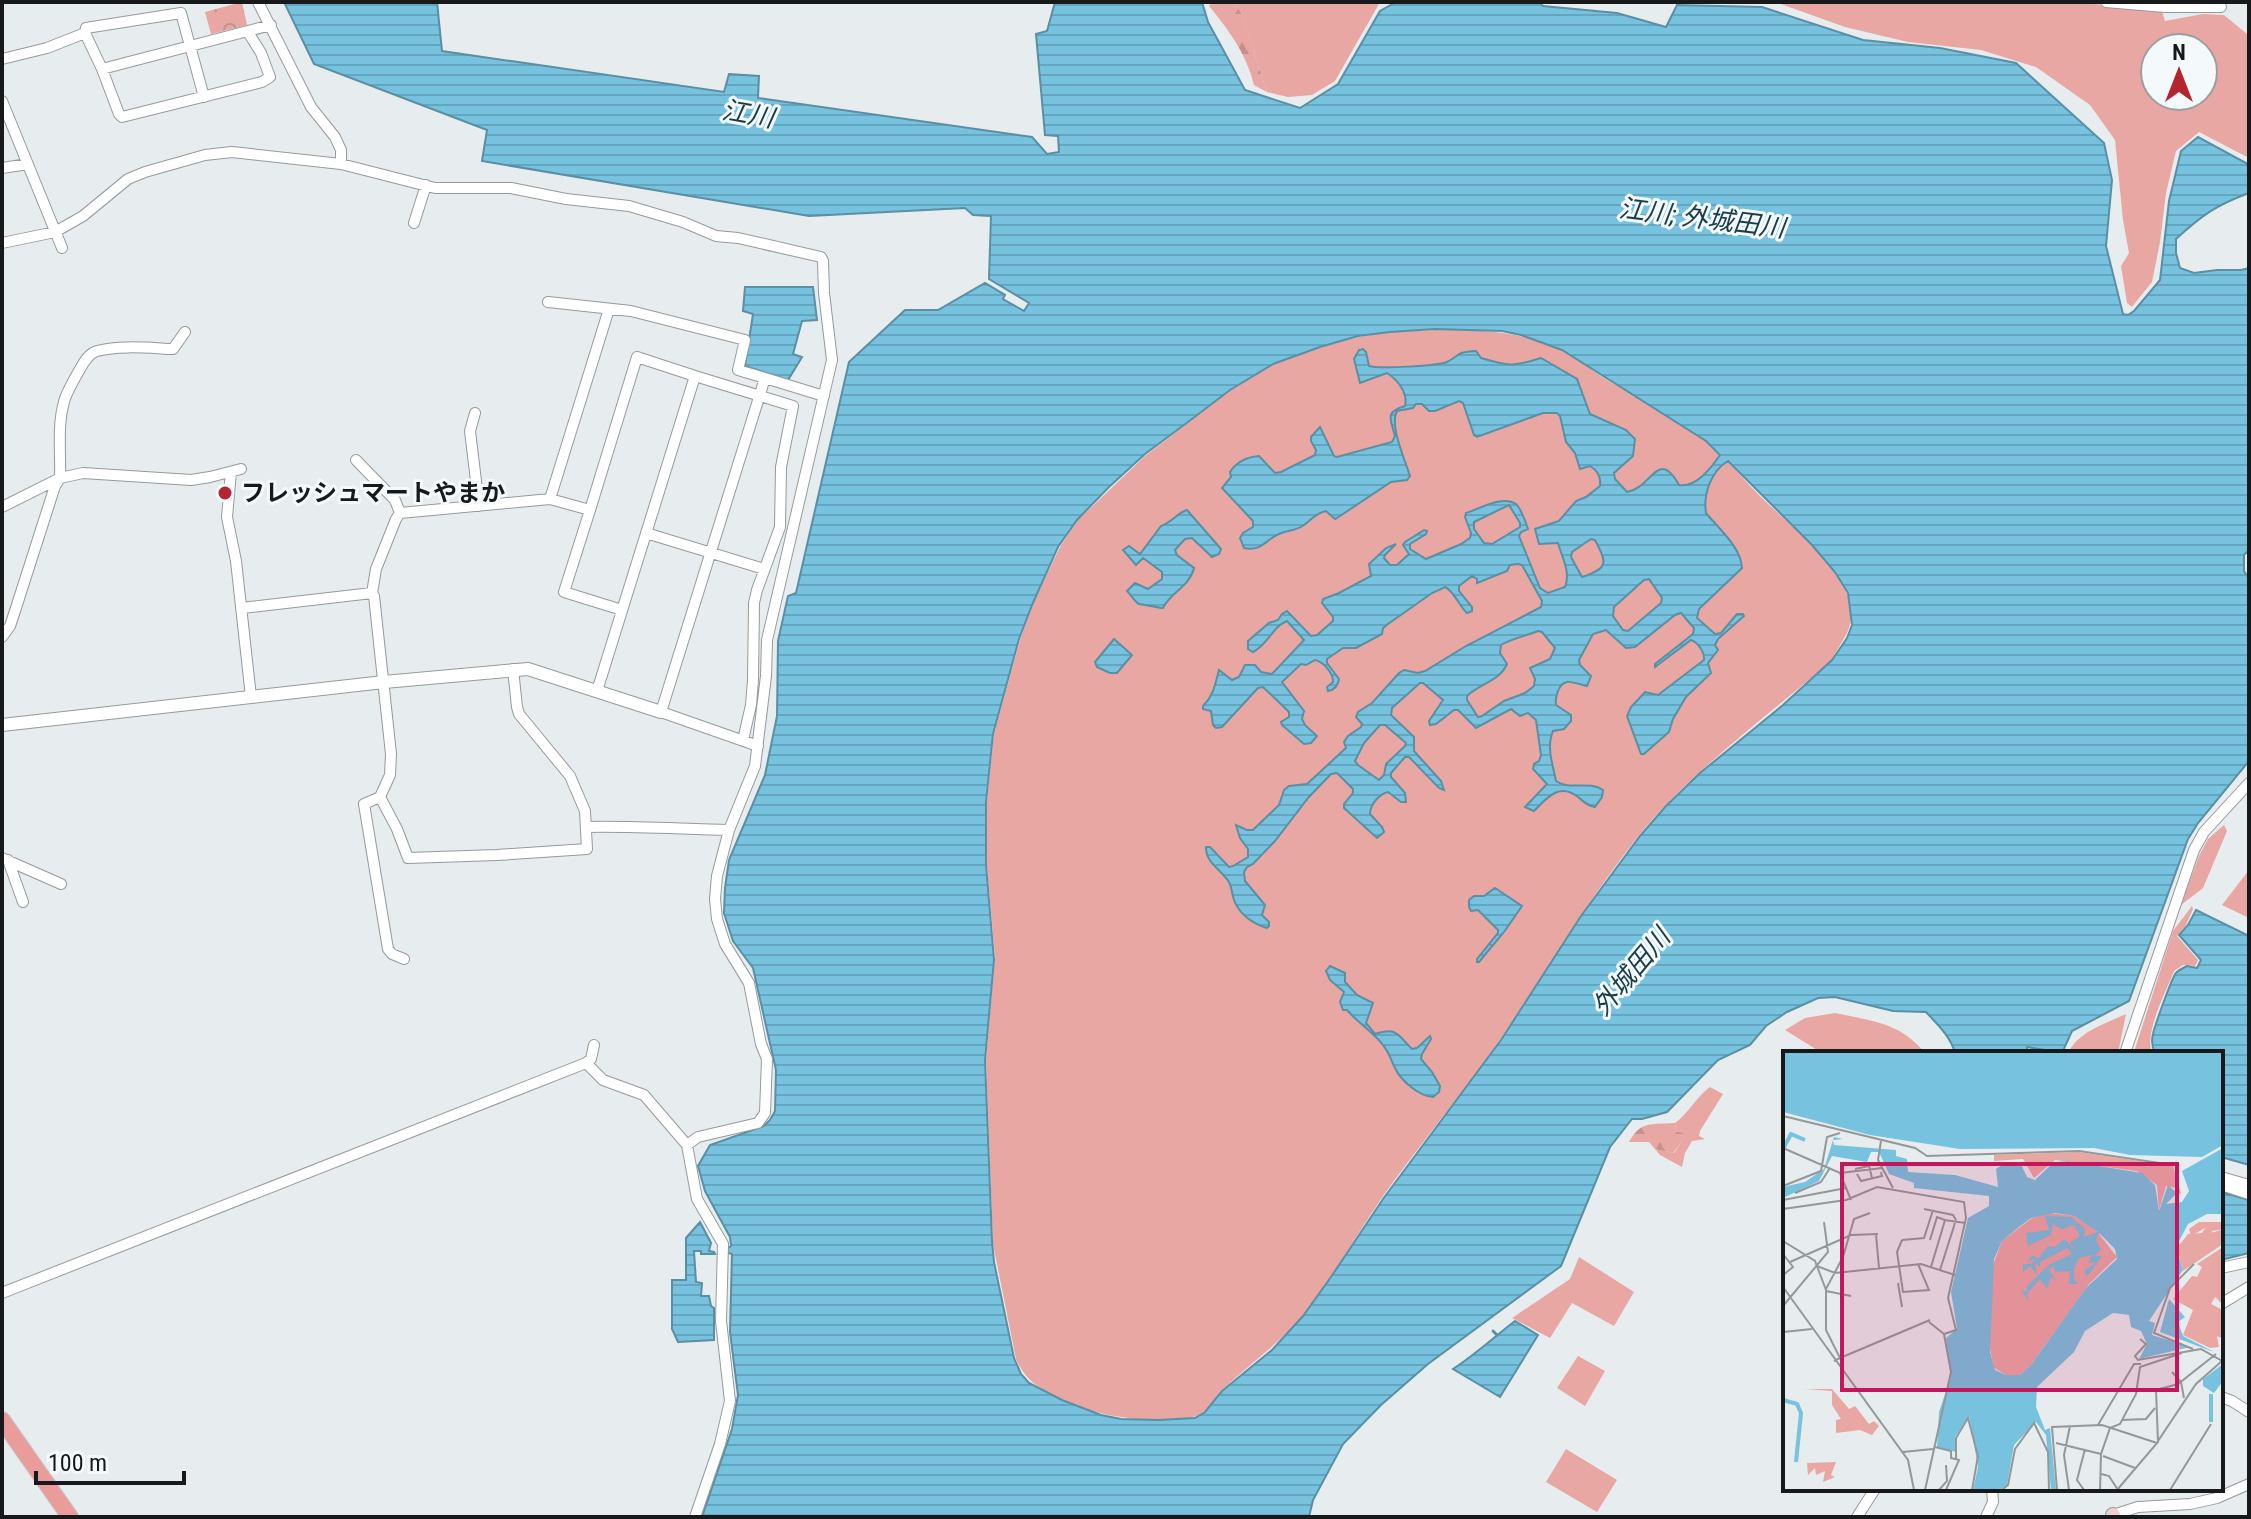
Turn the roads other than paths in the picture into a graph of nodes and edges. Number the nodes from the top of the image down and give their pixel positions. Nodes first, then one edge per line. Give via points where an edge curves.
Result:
1 (258, 2) edge
2 (2106, 2) edge
3 (2221, 7) dead end
4 (271, 25) junction
5 (248, 32) junction
6 (85, 33) junction
7 (190, 46) junction
8 (2, 59) edge
9 (102, 69) junction
10 (204, 97) junction
11 (2, 101) edge
12 (28, 164) junction
13 (341, 164) junction
14 (2, 168) edge
15 (426, 185) junction
16 (414, 223) dead end
17 (55, 232) junction
18 (2, 243) edge
19 (62, 248) dead end
20 (548, 302) dead end
21 (609, 309) junction
22 (185, 332) dead end
23 (695, 376) junction
24 (765, 378) junction
25 (759, 396) junction
26 (824, 396) junction
27 (475, 413) dead end
28 (356, 460) dead end
29 (60, 478) junction
30 (550, 499) junction
31 (479, 506) junction
32 (2, 507) edge
33 (590, 510) junction
34 (400, 513) junction
35 (646, 533) junction
36 (710, 553) junction
37 (764, 569) junction
38 (372, 593) junction
39 (242, 608) junction
40 (622, 610) junction
41 (2, 637) edge
42 (513, 669) junction
43 (384, 682) junction
44 (597, 691) junction
45 (251, 697) junction
46 (661, 712) junction
47 (2, 725) edge
48 (743, 740) junction
49 (758, 746) junction
50 (2249, 783) edge
51 (380, 797) junction
52 (586, 827) junction
53 (729, 830) junction
54 (5, 859) edge
55 (61, 884) dead end
56 (23, 902) dead end
57 (404, 959) dead end
58 (594, 1045) dead end
59 (2126, 1051) edge
60 (586, 1063) junction
61 (687, 1145) junction
62 (2223, 1178) edge
63 (2249, 1185) edge
64 (2223, 1186) edge
65 (2249, 1194) edge
66 (2249, 1262) edge
67 (2223, 1268) edge
68 (2249, 1287) edge
69 (2, 1293) edge
70 (2223, 1303) edge
71 (2223, 1398) edge
72 (2249, 1412) edge
73 (2, 1420) edge
74 (2249, 1484) edge
75 (1874, 1491) edge
76 (1992, 1491) edge
77 (2113, 1516) edge
78 (70, 1517) edge
79 (695, 1517) edge
80 (1857, 1517) edge
81 (1986, 1517) edge

1 - 4 street
2 - 3 street
4 - 5 street
4 - 13 street via 311,107 335,137
5 - 7 street
5 - 10 street via 270,77
6 - 7 street via 86,28 181,13
6 - 8 street
6 - 9 street
7 - 9 street
7 - 10 street
9 - 10 street via 122,117
11 - 12 street
12 - 14 street
12 - 17 street
13 - 15 street
13 - 17 street via 232,152 194,158 128,179
15 - 16 street
15 - 26 street via 511,188 629,206 716,236 821,257 832,360
17 - 18 street
17 - 19 street
20 - 21 street
21 - 24 street via 745,340 738,370
21 - 30 street
22 - 29 street via 173,349 92,353 63,403
23 - 25 street
23 - 33 street via 637,357
23 - 35 street
24 - 25 street
24 - 26 street
25 - 36 street
25 - 37 street via 793,406 781,467 780,527
26 - 49 street via 767,640
27 - 31 street via 470,431
28 - 34 street via 395,500
29 - 32 street
29 - 39 street via 98,473 191,480 236,471 227,517
29 - 41 street
30 - 31 street
30 - 33 street
31 - 34 street
33 - 40 street via 564,592
34 - 38 street via 376,569
35 - 36 street
35 - 40 street
36 - 37 street
36 - 46 street
37 - 48 street via 754,603 751,705
38 - 39 street
38 - 43 street
39 - 45 street
40 - 44 street
42 - 43 street
42 - 44 street
42 - 52 street via 519,714 570,776
43 - 45 street
43 - 51 street via 391,767
44 - 46 street
45 - 47 street
46 - 48 street
48 - 49 street
49 - 53 street
50 - 59 street via 2194,850
51 - 52 street via 408,858 587,849
51 - 57 street via 364,804 388,949
52 - 53 street
53 - 61 street via 717,876 717,919 725,944 749,983 767,1059 765,1113 758,1123 698,1137
54 - 55 street
54 - 56 street
58 - 60 street
60 - 61 street via 603,1080 644,1095
60 - 69 street
61 - 79 street via 697,1199 723,1244 721,1321 730,1401
62 - 63 street
64 - 65 street
66 - 67 street
68 - 70 street
71 - 72 street
73 - 78 main road
74 - 77 street via 2217,1498 2138,1507
75 - 80 street
76 - 81 street

